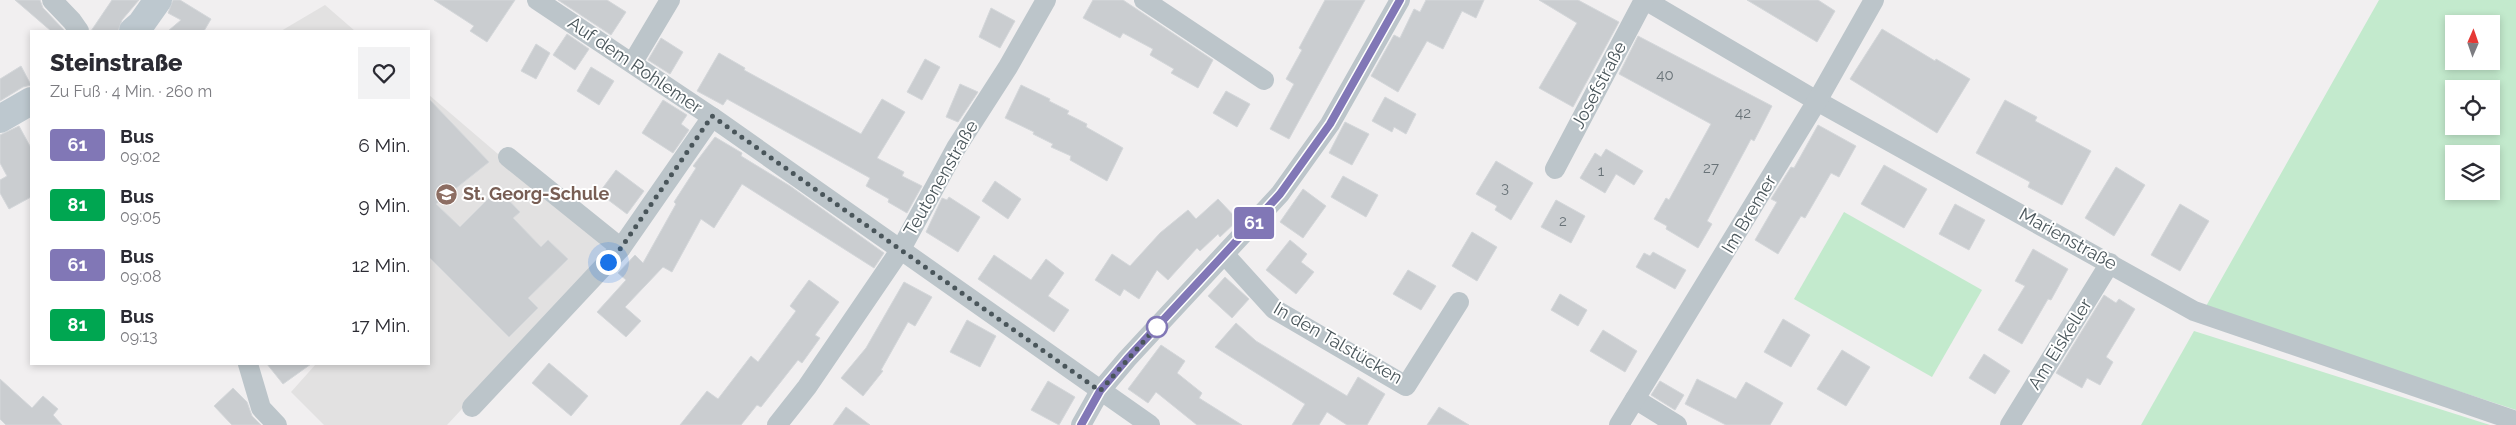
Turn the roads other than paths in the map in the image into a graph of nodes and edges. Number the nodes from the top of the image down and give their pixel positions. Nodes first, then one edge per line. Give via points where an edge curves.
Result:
1 (52, 0) edge
2 (158, 0) edge
3 (537, 0) edge
4 (670, 0) edge
5 (1046, 0) edge
6 (1144, 0) edge
7 (1400, 0) edge
8 (1645, 0) edge
9 (1874, 0) edge
10 (78, 30) edge
11 (134, 30) edge
12 (633, 62) junction
13 (1264, 80) dead end
14 (1817, 101) junction
15 (30, 102) edge
16 (712, 116) junction
17 (0, 119) edge
18 (508, 157) dead end
19 (1555, 169) dead end
20 (621, 248) junction
21 (901, 249) junction
22 (1225, 255) junction
23 (2110, 263) junction
24 (1459, 302) dead end
25 (248, 365) edge
26 (1100, 391) junction
27 (1635, 399) junction
28 (472, 407) dead end
29 (2516, 421) edge
30 (277, 425) edge
31 (776, 425) edge
32 (1081, 425) edge
33 (1150, 425) edge
34 (1619, 425) edge
35 (1677, 425) edge
36 (2010, 425) edge

1 - 10 street
2 - 11 street
3 - 12 street, Auf dem Rohlemer
4 - 12 street
5 - 21 street, Teutonenstraße via 956,148
6 - 13 street
7 - 22 street via 1330,124 1280,194
8 - 14 street, Marienstraße
8 - 19 street, Josefstraße
9 - 14 street, Im Bremer
12 - 16 street, Auf dem Rohlemer
14 - 23 street, Marienstraße
14 - 27 street, Im Bremer
15 - 17 street
16 - 20 street
16 - 21 street, Auf dem Rohlemer
18 - 20 street
20 - 28 street
21 - 26 street, Auf dem Rohlemer
21 - 31 street, Teutonenstraße via 807,386
22 - 24 street, In den Talstücken via 1274,309 1406,386
22 - 26 street
23 - 29 street, Marienstraße via 2194,311
23 - 36 street, Am Eiskeller
25 - 30 street via 261,408
26 - 32 street
26 - 33 street, Auf dem Rohlemer
27 - 34 street, Im Bremer
27 - 35 street

